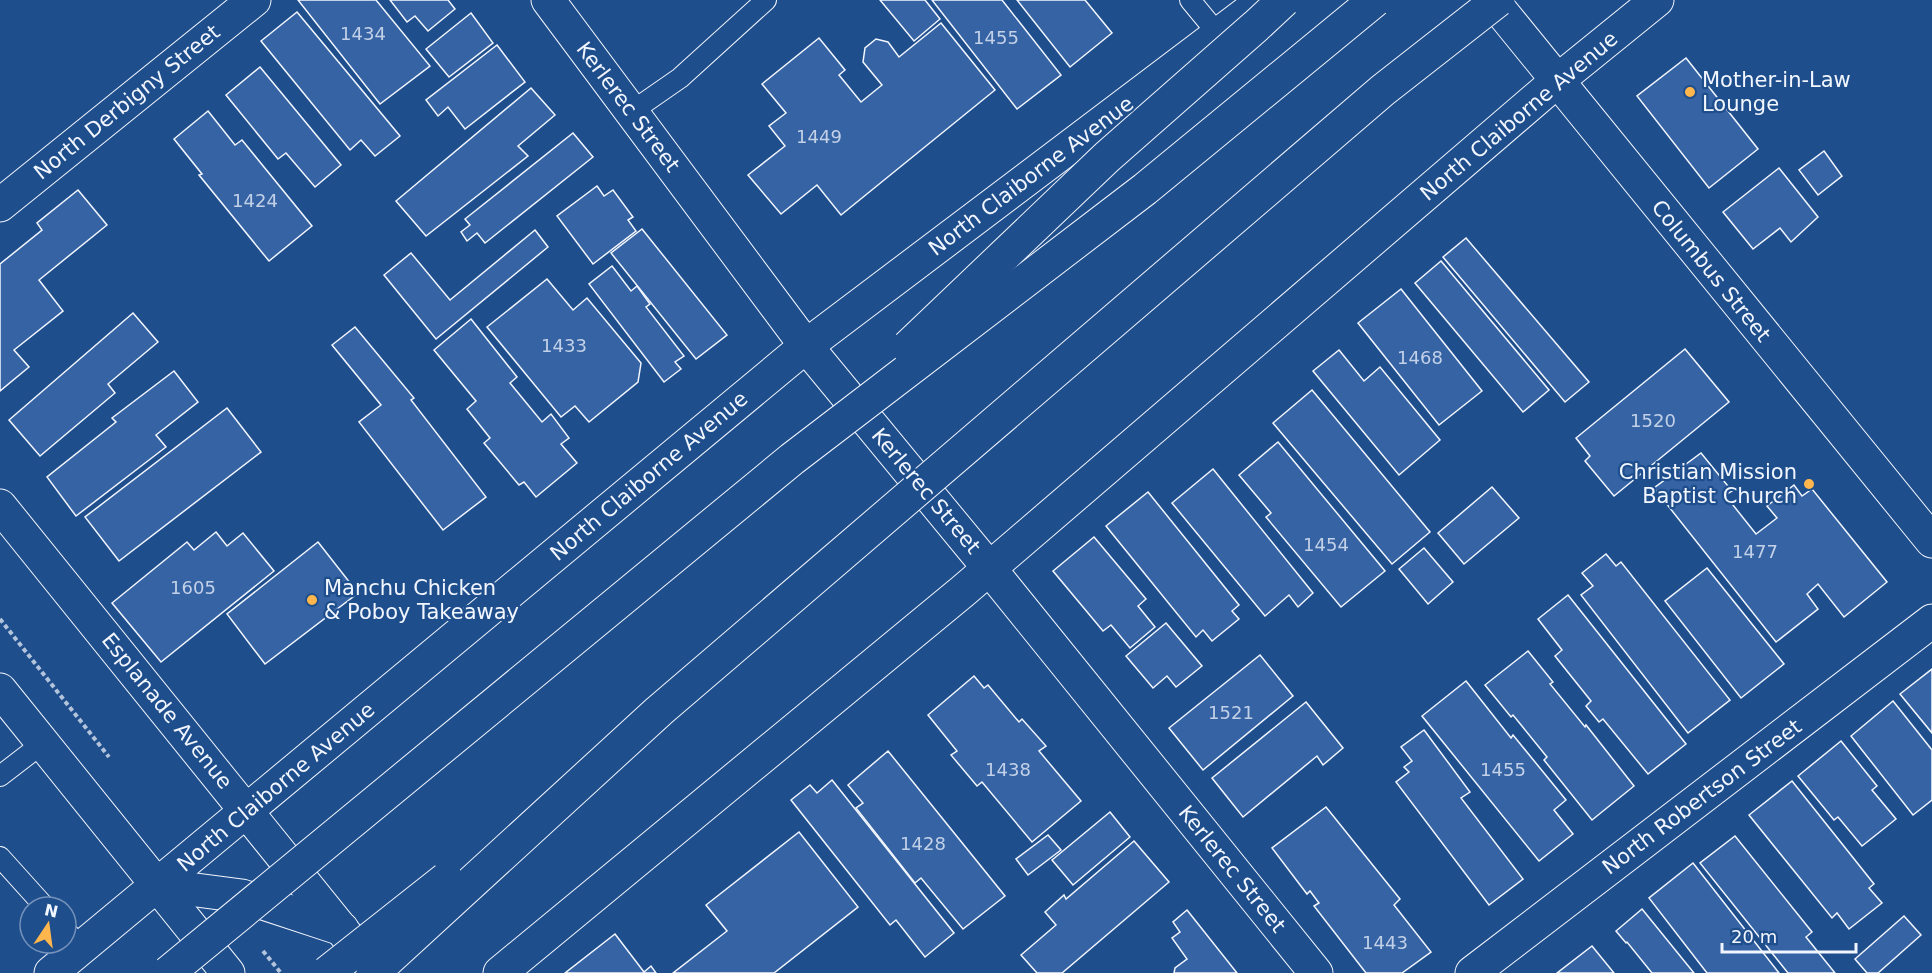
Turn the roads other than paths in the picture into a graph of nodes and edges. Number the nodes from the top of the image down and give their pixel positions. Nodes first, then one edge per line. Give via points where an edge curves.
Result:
1 (254, 0) edge
2 (548, 0) edge
3 (766, 0) edge
4 (1190, 0) edge
5 (1264, 0) edge
6 (1284, 0) edge
7 (1375, 0) edge
8 (1492, 0) edge
9 (1498, 0) edge
10 (1657, 0) edge
11 (1218, 34) junction
12 (1557, 81) junction
13 (631, 112) junction
14 (0, 205) edge
15 (806, 346) junction
16 (792, 459) junction
17 (0, 506) edge
18 (1932, 541) edge
19 (989, 568) junction
20 (1932, 621) edge
21 (0, 690) edge
22 (660, 711) junction
23 (43, 743) junction
24 (0, 776) edge
25 (247, 810) junction
26 (0, 857) edge
27 (158, 885) junction
28 (34, 895) edge
29 (342, 929) junction
30 (78, 936) edge
31 (63, 955) edge
32 (51, 973) edge
33 (168, 973) edge
34 (228, 973) edge
35 (327, 973) edge
36 (375, 973) edge
37 (500, 973) edge
38 (1316, 973) edge
39 (1472, 973) edge

1 - 14 main road, North Derbigny Street
2 - 13 main road, Kerlerec Street
3 - 13 lane via 680,78
4 - 11 lane
5 - 11 main road, North Claiborne Avenue
6 - 16 main road, bridge via 1107,157
7 - 16 main road, bridge via 1145,189
8 - 12 main road, Columbus Street
9 - 22 main road, bridge via 1383,90
10 - 12 main road, North Claiborne Avenue
11 - 15 main road, North Claiborne Avenue
12 - 18 main road, Columbus Street
12 - 19 main road, North Claiborne Avenue
13 - 15 main road, Kerlerec Street
15 - 19 main road, Kerlerec Street
15 - 25 main road, North Claiborne Avenue
16 - 33 main road, bridge
17 - 25 main road, Esplanade Avenue
19 - 37 main road, North Claiborne Avenue
19 - 38 main road, Kerlerec Street
20 - 39 main road, North Robertson Street
21 - 23 main road
22 - 35 main road, bridge
22 - 36 main road, bridge
23 - 24 lane
23 - 27 main road
25 - 27 main road, North Claiborne Avenue
25 - 29 main road, Esplanade Avenue
26 - 28 lane
27 - 29 main road via 242,896
27 - 30 main road, North Claiborne Avenue
27 - 34 main road
29 - 36 main road, Esplanade Avenue
31 - 32 main road, North Claiborne Avenue

